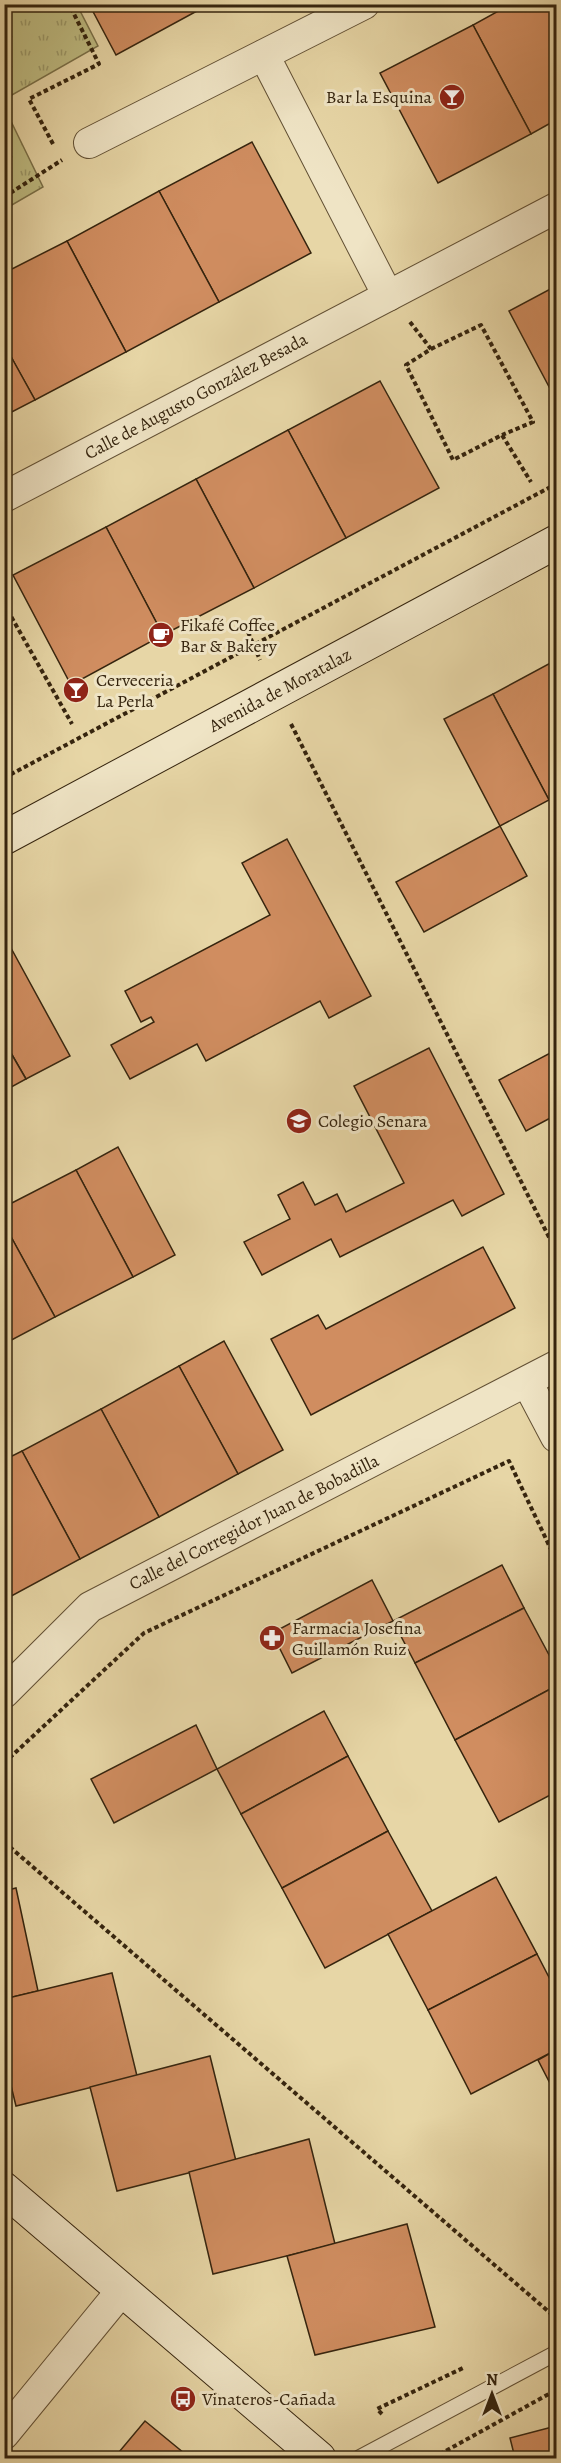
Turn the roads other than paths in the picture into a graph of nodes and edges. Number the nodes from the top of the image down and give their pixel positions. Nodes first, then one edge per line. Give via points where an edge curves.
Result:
1 (364, 4) edge
2 (264, 55) junction
3 (89, 143) road end
4 (556, 208) edge
5 (388, 296) junction
6 (4, 497) edge
7 (556, 542) edge
8 (4, 838) edge
9 (556, 1366) edge
10 (527, 1382) junction
11 (556, 1437) edge
12 (4, 1693) edge
13 (4, 2189) edge
14 (122, 2290) junction
15 (556, 2353) edge
16 (4, 2434) edge
17 (319, 2458) edge
18 (360, 2458) edge

1 - 2 street
2 - 3 street
2 - 5 street
4 - 5 street, Calle de Augusto González Besada
5 - 6 street, Calle de Augusto González Besada
7 - 8 main road, Avenida de Moratalaz
9 - 10 street, Calle del Corregidor Juan de Bobadilla
10 - 11 street
10 - 12 street, Calle del Corregidor Juan de Bobadilla via 90,1607
13 - 14 main road
14 - 16 street
14 - 17 main road
15 - 18 lane

